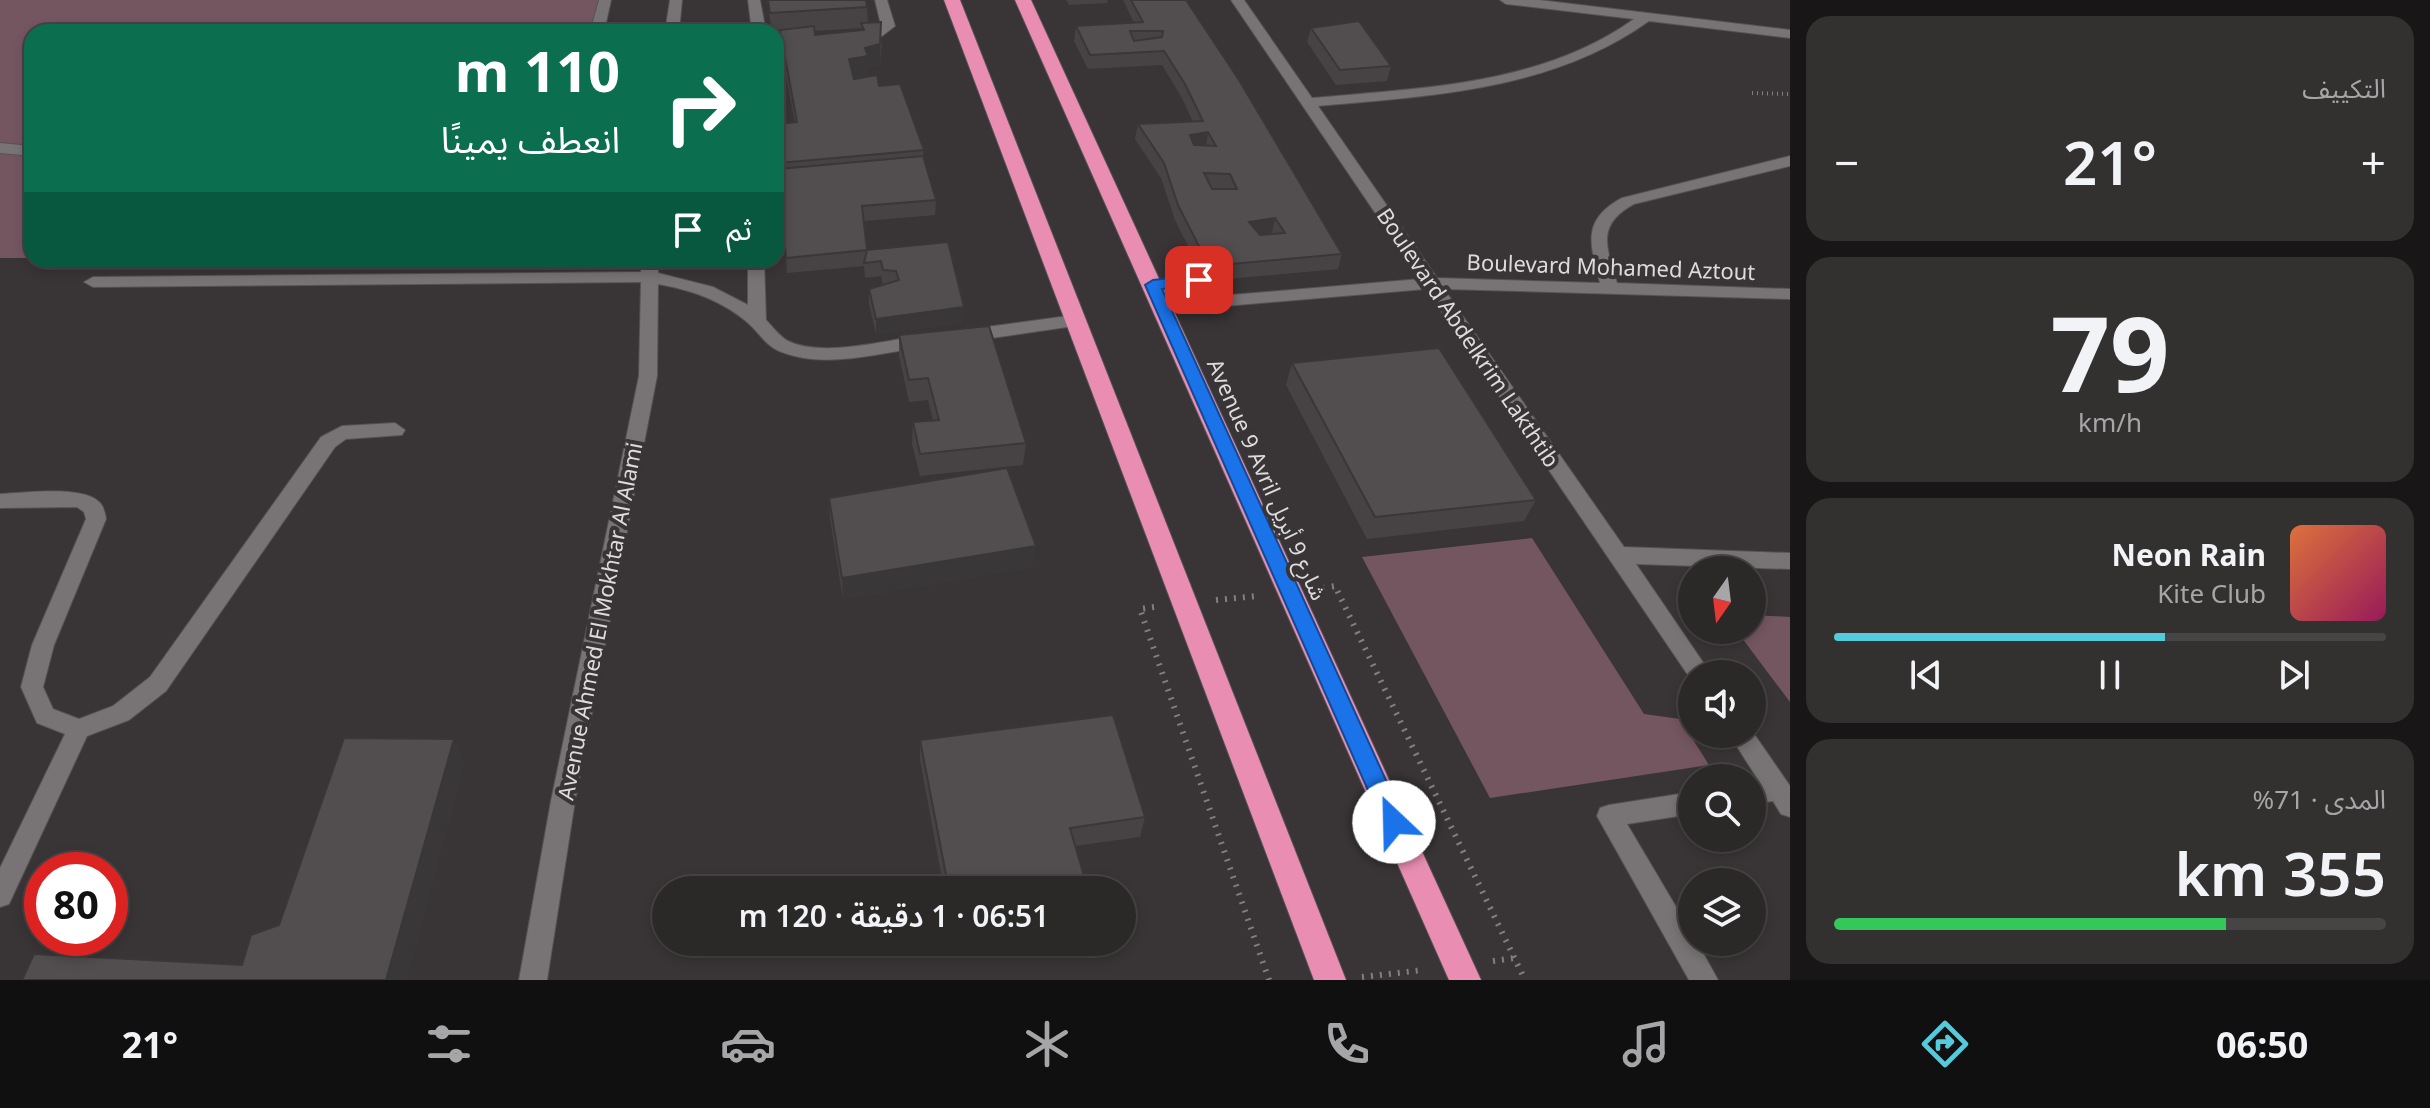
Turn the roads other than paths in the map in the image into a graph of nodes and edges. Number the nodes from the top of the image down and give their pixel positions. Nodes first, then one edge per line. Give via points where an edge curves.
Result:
1 (605, 0) edge
2 (676, 0) edge
3 (754, 0) edge
4 (881, 0) edge
5 (952, 0) edge
6 (1023, 0) edge
7 (1237, 0) edge
8 (1506, 0) edge
9 (1645, 18) junction
10 (599, 24) edge
11 (673, 24) edge
12 (758, 24) edge
13 (1790, 34) edge
14 (846, 37) edge
15 (1308, 103) junction
16 (0, 148) edge
17 (24, 150) edge
18 (1790, 161) edge
19 (650, 268) edge
20 (756, 268) edge
21 (93, 282) dead end
22 (1432, 283) junction
23 (1153, 285) junction
24 (1610, 287) junction
25 (1790, 294) edge
26 (757, 321) junction
27 (1075, 321) junction
28 (395, 430) dead end
29 (0, 501) edge
30 (1618, 555) junction
31 (1790, 561) edge
32 (1690, 660) edge
33 (79, 729) junction
34 (1751, 748) edge
35 (1784, 797) edge
36 (1678, 805) edge
37 (0, 895) edge
38 (533, 980) edge
39 (1330, 980) edge
40 (1465, 980) edge
41 (1704, 980) edge

1 - 10 street
2 - 11 street
3 - 12 street
4 - 14 street via 888,26 883,32
5 - 27 highway
6 - 23 highway, Avenue 9 Avril شارع 9 أبريل
7 - 15 street, Boulevard Abdelkrim Lakthtib
8 - 9 street
9 - 13 street
9 - 15 street via 1613,41 1548,67 1448,87
15 - 22 street, Boulevard Abdelkrim Lakthtib
16 - 17 street
18 - 24 street via 1611,208 1600,220 1598,237
19 - 21 street
19 - 26 street via 706,288
19 - 38 street, Avenue Ahmed El Mokhtar Al Alami via 648,376 563,801
20 - 26 street
22 - 23 street, Boulevard Mohamed Aztout via 1214,302 1199,280
22 - 24 street, Boulevard Mohamed Aztout
22 - 30 street, Boulevard Abdelkrim Lakthtib
23 - 40 highway, Avenue 9 Avril شارع 9 أبريل
24 - 25 street, Boulevard Mohamed Aztout
26 - 27 street via 770,338 790,348 825,352
27 - 39 highway
28 - 33 street via 342,433 328,442 158,684 121,713
29 - 33 street via 81,500 93,508 96,519 43,645 32,687 45,716
30 - 31 street
30 - 32 street, Boulevard Abdelkrim Lakthtib
33 - 37 street
34 - 35 street
36 - 41 street via 1609,816

